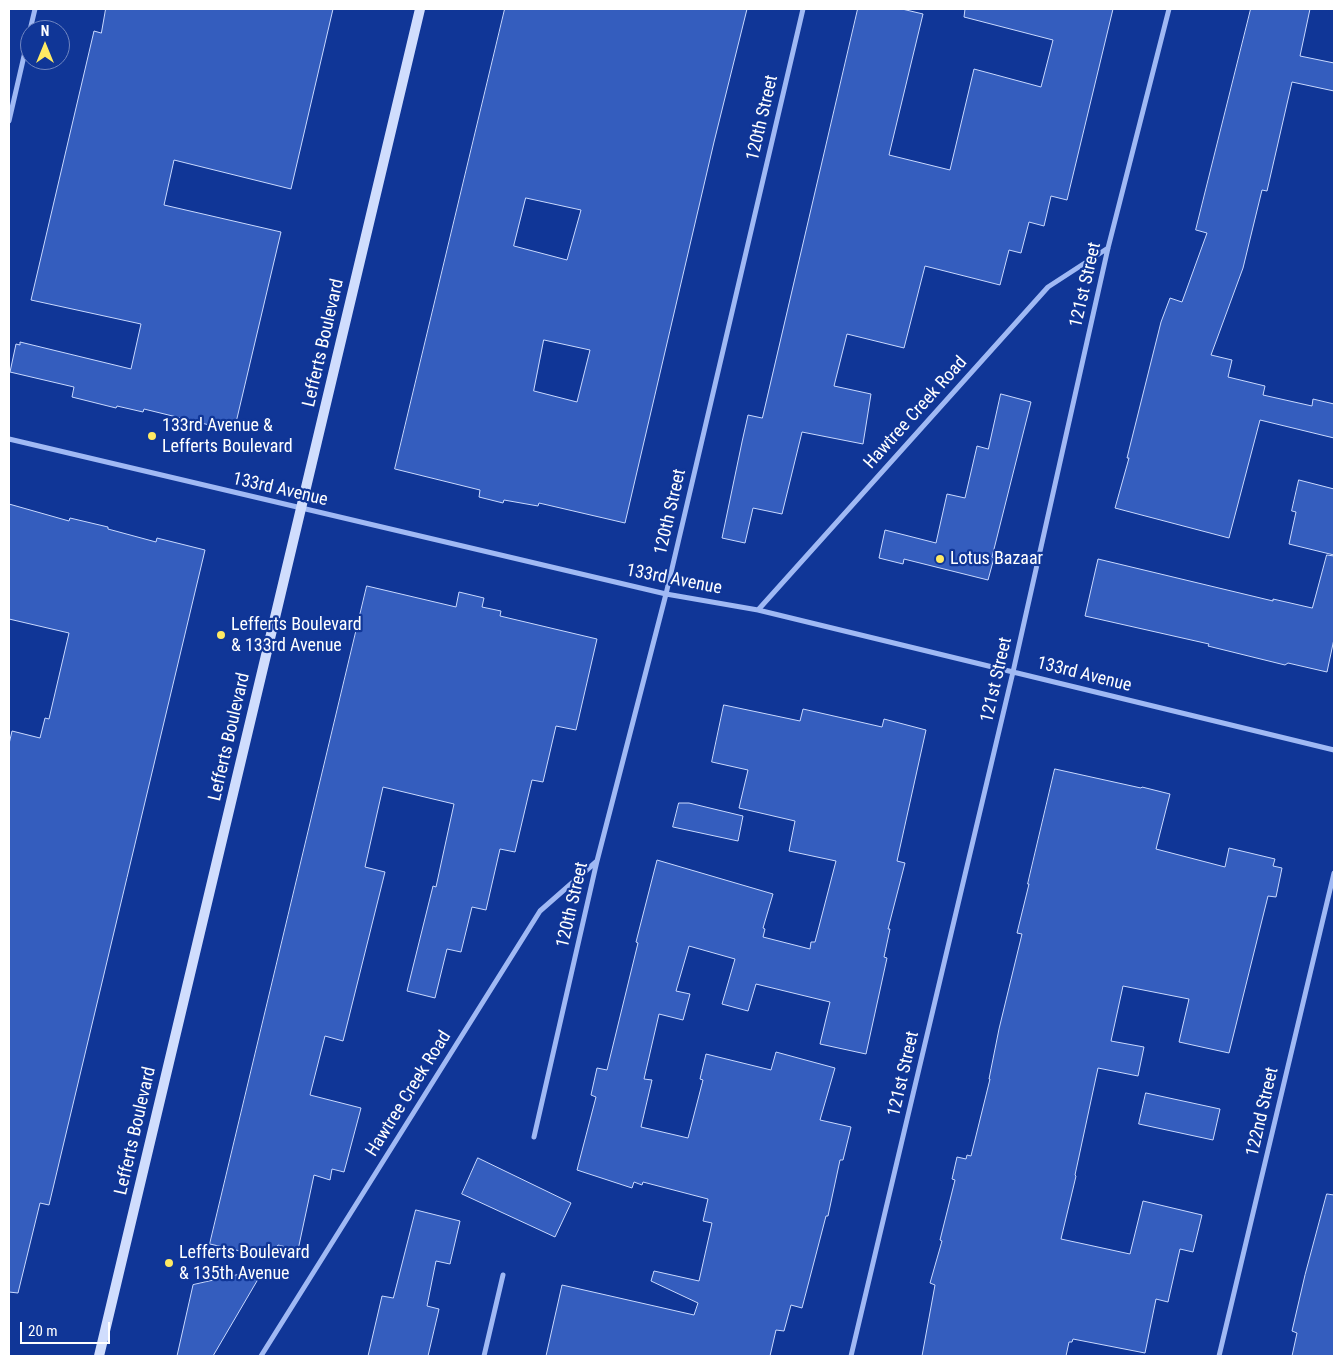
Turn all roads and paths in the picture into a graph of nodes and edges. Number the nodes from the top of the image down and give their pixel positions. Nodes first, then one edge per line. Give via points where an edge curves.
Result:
1 (420, 9) edge
2 (803, 9) edge
3 (1169, 9) edge
4 (21, 70) edge
5 (9, 121) edge
6 (1108, 248) junction
7 (9, 439) edge
8 (301, 509) junction
9 (666, 594) junction
10 (758, 610) junction
11 (1014, 672) junction
12 (1334, 750) edge
13 (597, 861) junction
14 (1334, 873) edge
15 (534, 1137) dead end
16 (503, 1274) dead end
17 (100, 1356) edge
18 (261, 1356) edge
19 (484, 1356) edge
20 (851, 1356) edge
21 (1219, 1356) edge

1 - 8 main road, Lefferts Boulevard
2 - 9 street, 120th Street
3 - 6 street, 121st Street
4 - 5 street
6 - 10 street, Hawtree Creek Road via 1048,286
6 - 11 street, 121st Street
7 - 8 street, 133rd Avenue
8 - 9 street, 133rd Avenue
8 - 17 main road, Lefferts Boulevard
9 - 10 street, 133rd Avenue
9 - 13 street, 120th Street
10 - 11 street, 133rd Avenue
11 - 12 street, 133rd Avenue
11 - 20 street, 121st Street
13 - 15 street, 120th Street
13 - 18 street, Hawtree Creek Road via 540,911
14 - 21 street, 122nd Street
16 - 19 street

